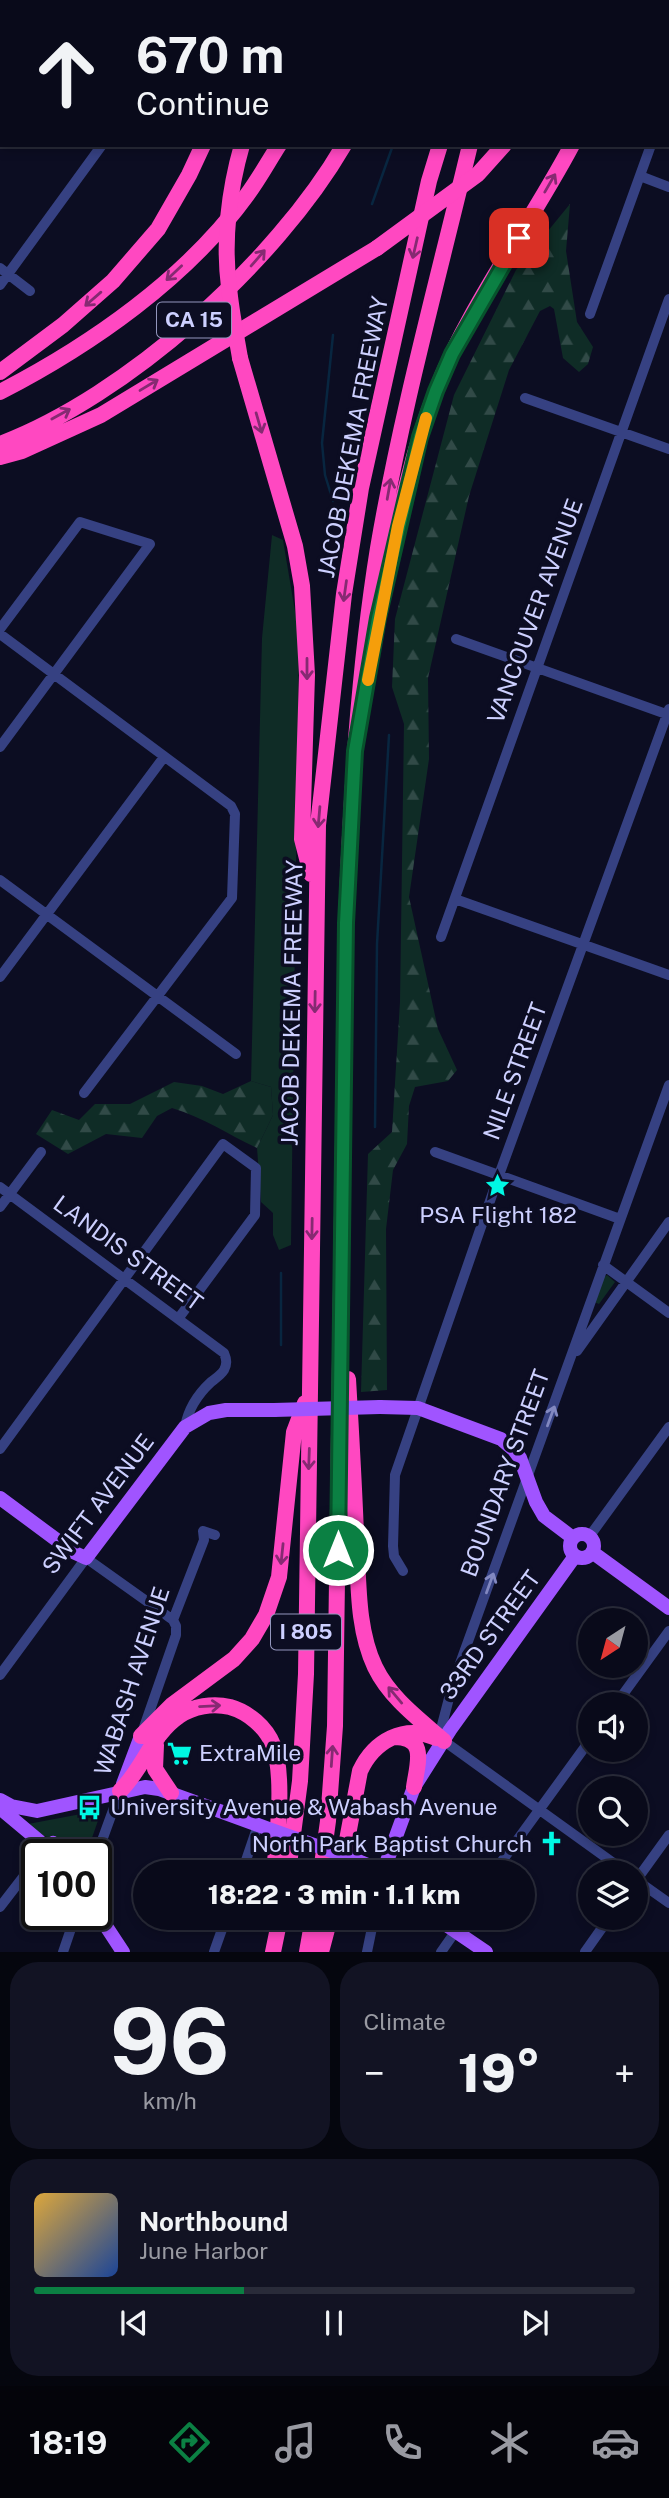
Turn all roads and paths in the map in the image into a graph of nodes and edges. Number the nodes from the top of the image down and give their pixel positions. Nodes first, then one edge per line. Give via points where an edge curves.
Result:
1 (100, 147) edge
2 (201, 147) edge
3 (241, 147) edge
4 (278, 147) edge
5 (343, 147) edge
6 (439, 147) edge
7 (470, 147) edge
8 (502, 147) edge
9 (571, 147) edge
10 (650, 147) edge
11 (640, 176) junction
12 (669, 187) edge
13 (4, 271) edge
14 (0, 285) edge
15 (30, 291) dead end
16 (669, 299) edge
17 (590, 314) dead end
18 (0, 372) edge
19 (0, 392) edge
20 (525, 398) dead end
21 (621, 431) junction
22 (0, 444) edge
23 (669, 449) edge
24 (0, 457) edge
25 (0, 632) edge
26 (456, 639) dead end
27 (538, 668) junction
28 (54, 674) junction
29 (668, 713) edge
30 (0, 747) edge
31 (355, 751) junction
32 (164, 757) junction
33 (0, 880) edge
34 (317, 898) junction
35 (455, 899) junction
36 (47, 914) junction
37 (441, 937) dead end
38 (583, 945) junction
39 (669, 975) edge
40 (0, 977) edge
41 (158, 996) junction
42 (236, 1054) dead end
43 (669, 1085) edge
44 (84, 1093) dead end
45 (41, 1152) dead end
46 (435, 1152) dead end
47 (499, 1175) junction
48 (5, 1191) edge
49 (0, 1207) edge
50 (620, 1219) junction
51 (669, 1222) edge
52 (341, 1254) junction
53 (603, 1265) junction
54 (124, 1279) junction
55 (626, 1282) junction
56 (669, 1313) edge
57 (178, 1319) junction
58 (226, 1359) joint
59 (570, 1361) junction
60 (309, 1391) junction
61 (418, 1408) junction
62 (185, 1427) junction
63 (669, 1427) edge
64 (0, 1449) edge
65 (528, 1480) junction
66 (0, 1498) edge
67 (215, 1535) dead end
68 (589, 1537) junction
69 (573, 1538) junction
70 (592, 1552) junction
71 (575, 1556) junction
72 (86, 1558) junction
73 (403, 1571) dead end
74 (669, 1608) edge
75 (173, 1620) junction
76 (669, 1631) edge
77 (0, 1675) edge
78 (625, 1692) edge
79 (392, 1737) junction
80 (148, 1739) junction
81 (444, 1741) junction
82 (578, 1757) edge
83 (414, 1787) junction
84 (120, 1791) junction
85 (171, 1793) junction
86 (0, 1800) edge
87 (0, 1808) edge
88 (539, 1811) junction
89 (264, 1827) junction
90 (669, 1835) edge
91 (30, 1839) edge
92 (103, 1839) edge
93 (248, 1860) edge
94 (275, 1860) edge
95 (290, 1860) edge
96 (323, 1860) edge
97 (343, 1860) edge
98 (356, 1860) edge
99 (387, 1860) edge
100 (503, 1860) edge
101 (609, 1860) edge
102 (648, 1864) edge
103 (21, 1882) edge
104 (648, 1888) edge
105 (669, 1903) edge
106 (0, 1907) edge
107 (71, 1930) edge
108 (109, 1930) edge
109 (222, 1930) edge
110 (267, 1930) edge
111 (278, 1930) edge
112 (311, 1930) edge
113 (327, 1930) edge
114 (372, 1930) edge
115 (376, 1930) edge
116 (453, 1930) edge
117 (464, 1930) edge
118 (467, 1930) edge
119 (601, 1930) edge
120 (368, 1948) edge
121 (63, 1952) edge
122 (123, 1952) edge
123 (214, 1952) edge
124 (264, 1952) edge
125 (273, 1952) edge
126 (307, 1952) edge
127 (321, 1952) edge
128 (441, 1952) edge
129 (486, 1952) edge
130 (499, 1952) edge
131 (585, 1952) edge

1 - 13 street
2 -> 18 highway via 158,229 113,281
3 -> 34 highway, bridge via 229,209 228,285 240,358 295,546 302,586 307,675 302,839
4 -> 19 highway, CA 15 via 247,196 197,253 152,294 43,369
22 -> 5 highway, CA 15 via 77,406 182,331 249,269 296,215
6 -> 34 highway, JACOB DEKEMA FREEWAY / I 805 via 361,488 324,754
31 -> 7 highway, JACOB DEKEMA FREEWAY / I 805 via 368,622 392,475
24 -> 8 highway, bridge via 22,452 101,415 377,248 478,174
31 -> 9 highway via 398,526 436,391 473,314
10 - 11 street
11 - 12 street
11 - 17 street
13 - 14 street
13 - 15 street
16 - 21 street, VANCOUVER AVENUE
20 - 21 street
21 - 23 street
21 - 27 street, VANCOUVER AVENUE
25 - 28 street
25 - 28 street via 80,522 150,544
26 - 27 street
27 - 29 street
27 - 35 street, VANCOUVER AVENUE
28 - 30 street
28 - 32 street
29 - 38 street, NILE STREET
31 - 52 highway, JACOB DEKEMA FREEWAY / I 805 via 346,923
32 - 36 street
32 - 41 street via 231,806 232,898
33 - 36 street
34 -> 60 highway, JACOB DEKEMA FREEWAY / I 805
35 - 37 street, VANCOUVER AVENUE
35 - 38 street
36 - 40 street
36 - 41 street
38 - 39 street
38 - 47 street, NILE STREET
41 - 42 street
41 - 44 street
43 - 50 street, BOUNDARY STREET
45 - 48 street
46 - 47 street
47 - 50 street
47 - 61 street, NILE STREET
48 - 49 street
48 - 54 street, LANDIS STREET
50 - 53 street, BOUNDARY STREET
51 - 55 street
81 -> 52 highway via 384,1682 363,1626
96 -> 52 highway, JACOB DEKEMA FREEWAY / I 805 via 334,1726
53 - 55 street
53 - 59 street, BOUNDARY STREET
54 - 57 street, LANDIS STREET
54 - 57 street via 223,1144 256,1168 255,1215
54 - 64 street
55 - 56 street
55 - 59 street
57 - 58 street, LANDIS STREET via 219,1348
58 - 62 street, SWIFT AVENUE via 222,1373 190,1409
65 -> 59 street, BOUNDARY STREET
60 -> 80 highway via 294,1432 279,1577 261,1625 234,1659 172,1705
60 -> 95 highway, JACOB DEKEMA FREEWAY / I 805 via 306,1674
61 - 62 main road, bridge via 209,1413
61 - 65 main road via 501,1438 514,1450
61 - 73 street, NILE STREET via 395,1475 393,1546
62 - 72 main road, SWIFT AVENUE
63 - 68 street
65 - 69 main road via 544,1516
81 -> 65 street, BOUNDARY STREET via 442,1725 453,1683
66 - 72 main road
67 - 75 street, WABASH AVENUE via 203,1531 204,1541
68 - 69 main road
68 - 70 main road via 594,1544
69 - 71 main road via 570,1547
70 - 71 main road via 584,1558
70 - 74 main road
71 - 81 main road, 33RD STREET
72 - 75 street
72 - 77 street, SWIFT AVENUE
75 - 80 street, WABASH AVENUE via 176,1635
76 - 78 street
79 - 81 highway via 409,1732
79 - 83 highway via 417,1746
79 - 97 highway via 373,1749 360,1771
80 - 84 highway via 135,1776
80 - 85 highway via 155,1769
80 -> 94 highway via 195,1707 207,1705 245,1714 265,1732 273,1745 278,1786
81 - 83 main road, BOUNDARY STREET
81 - 88 street
82 - 88 street
83 - 99 main road, BOUNDARY STREET
84 - 85 main road via 145,1787
84 - 86 main road via 37,1811
84 - 92 street, WABASH AVENUE
85 - 89 main road
87 - 91 main road
88 - 100 street
88 - 101 street
89 - 93 street
89 - 98 main road, bridge
90 - 102 street
103 - 106 street
104 - 105 street
107 - 121 street
108 - 122 main road
109 - 123 street
110 - 124 highway
111 - 125 highway
112 - 126 highway
113 - 127 highway
114 - 120 street
115 - 120 street
116 - 128 street
117 - 129 main road
118 - 130 main road
119 - 131 street

